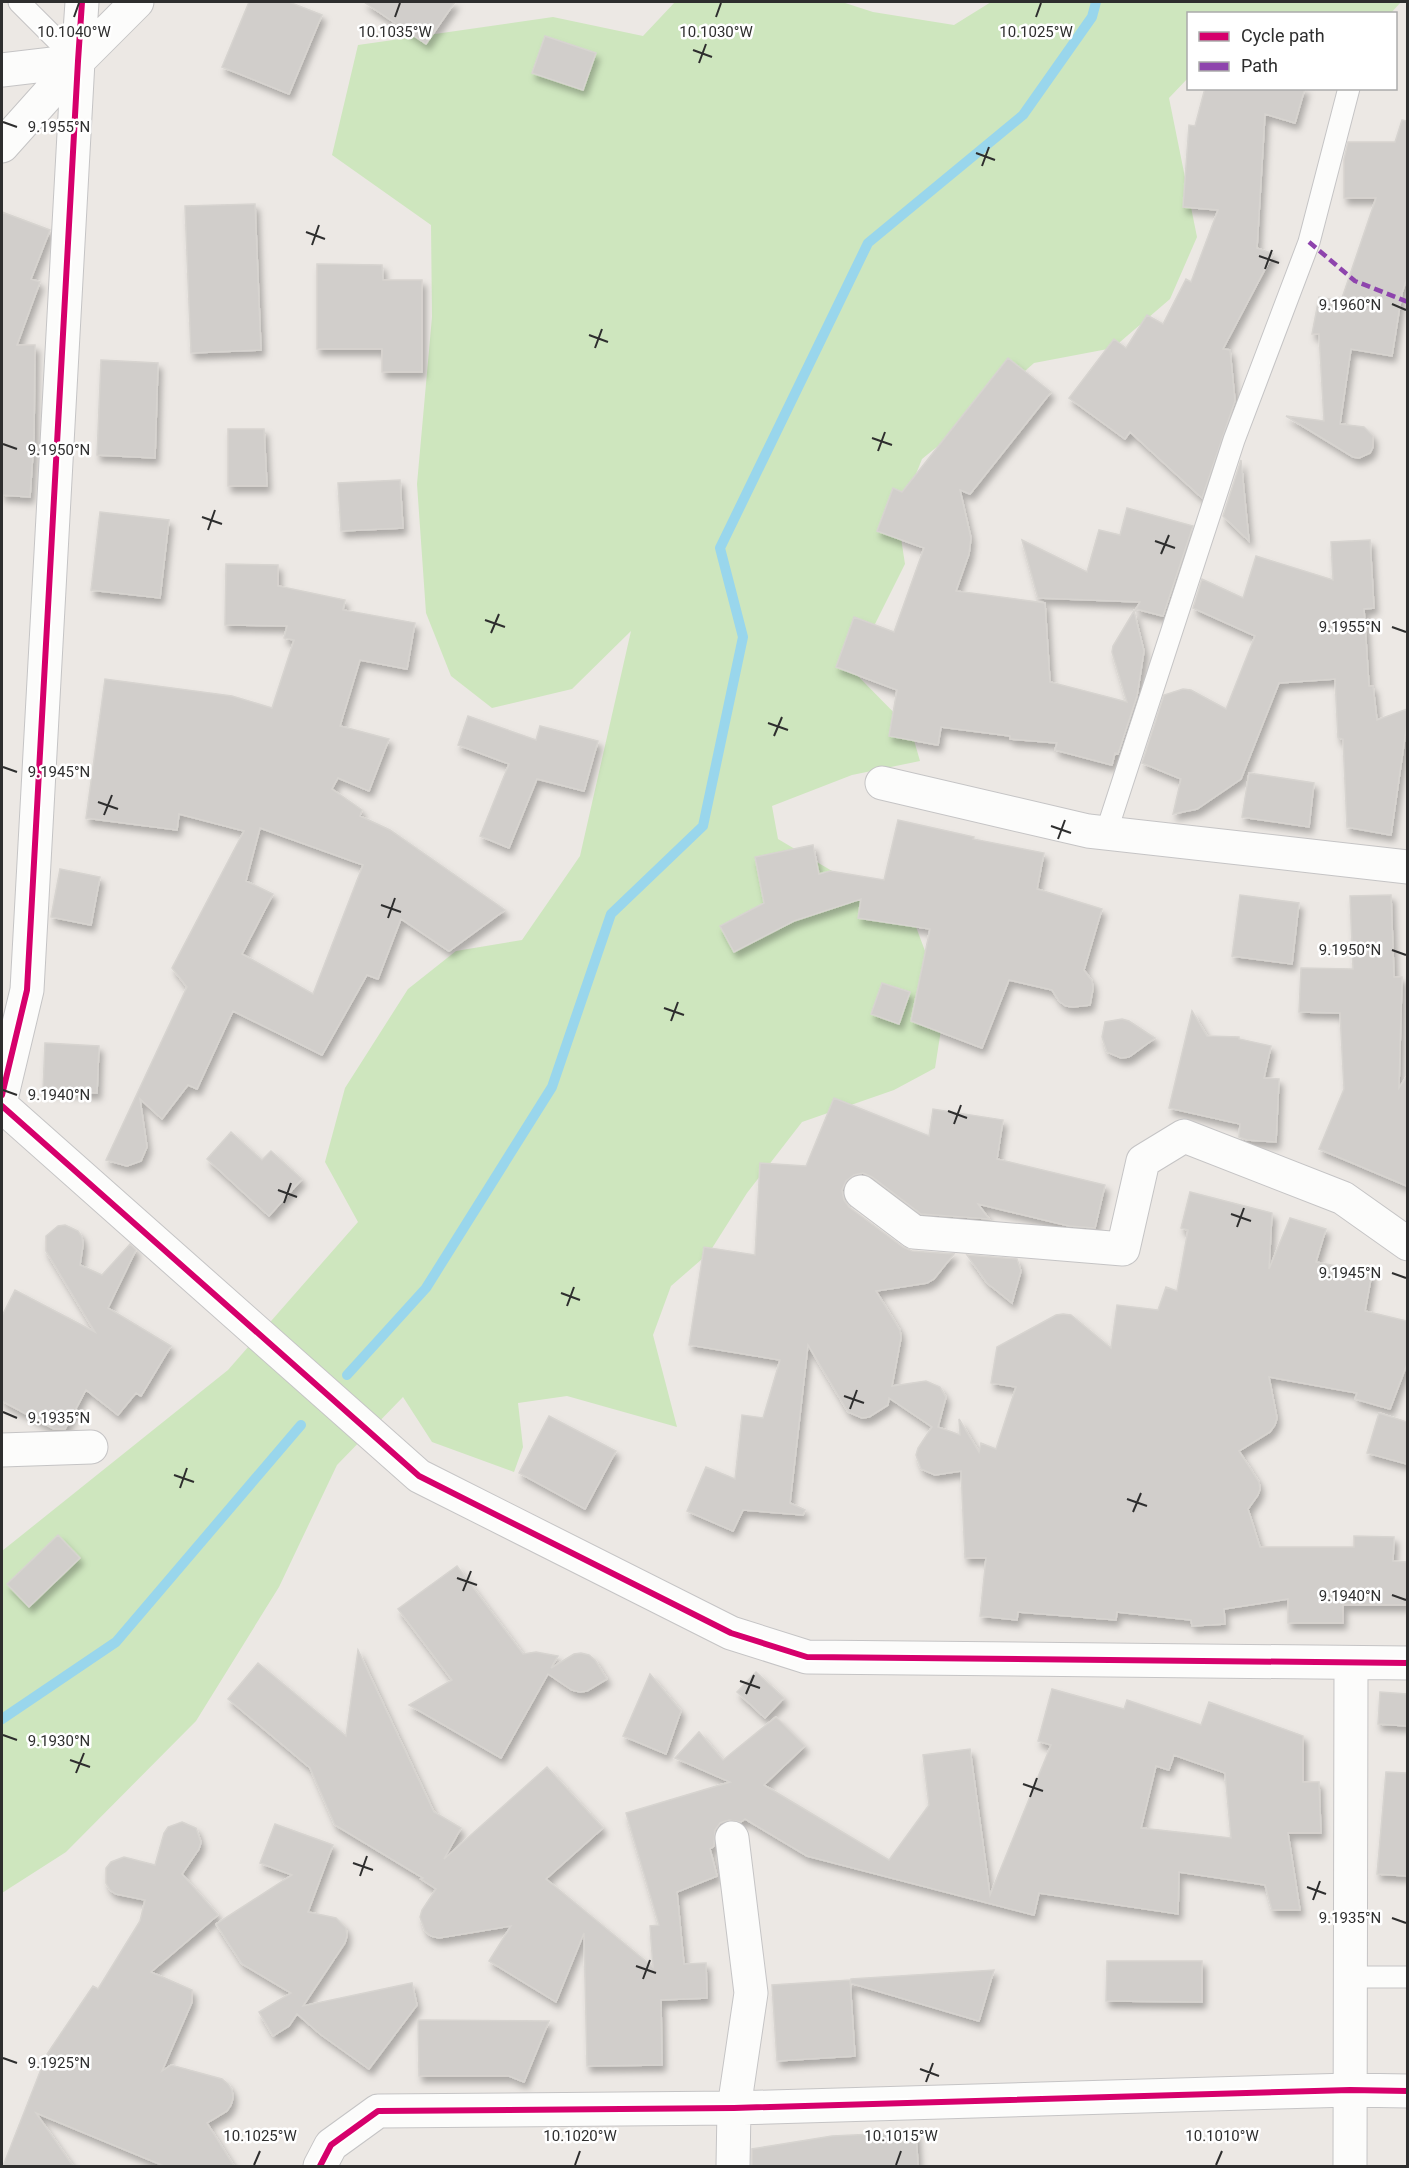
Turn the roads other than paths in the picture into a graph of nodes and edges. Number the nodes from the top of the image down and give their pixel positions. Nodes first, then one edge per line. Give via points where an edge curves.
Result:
1 (19, 2) edge
2 (82, 2) edge
3 (137, 2) edge
4 (78, 61) junction
5 (2, 70) edge
6 (1348, 90) edge
7 (2, 146) edge
8 (882, 783) dead end
9 (1106, 833) junction
10 (1407, 867) edge
11 (2, 1095) edge
12 (2, 1106) edge
13 (861, 1192) dead end
14 (1407, 1244) edge
15 (91, 1447) dead end
16 (2, 1450) edge
17 (1407, 1663) edge
18 (1352, 1664) junction
19 (732, 1838) dead end
20 (1350, 1977) junction
21 (1407, 1977) edge
22 (1350, 2090) junction
23 (1407, 2091) edge
24 (734, 2108) junction
25 (320, 2166) edge
26 (733, 2166) edge
27 (1350, 2166) edge

1 - 4 lane
2 - 4 street
3 - 4 street
4 - 5 street
4 - 7 street
4 - 11 street via 27,990
6 - 9 lane via 1309,242 1234,440
8 - 9 street
9 - 10 street
12 - 18 street via 419,1476 731,1634 807,1658
13 - 14 street via 914,1232 1123,1249 1143,1161 1184,1136 1343,1198
15 - 16 street
17 - 18 street
18 - 20 street
19 - 24 street via 751,1993
20 - 21 lane
20 - 22 street
22 - 23 street
22 - 24 street
22 - 27 street
24 - 25 street via 378,2110 331,2145
24 - 26 street

